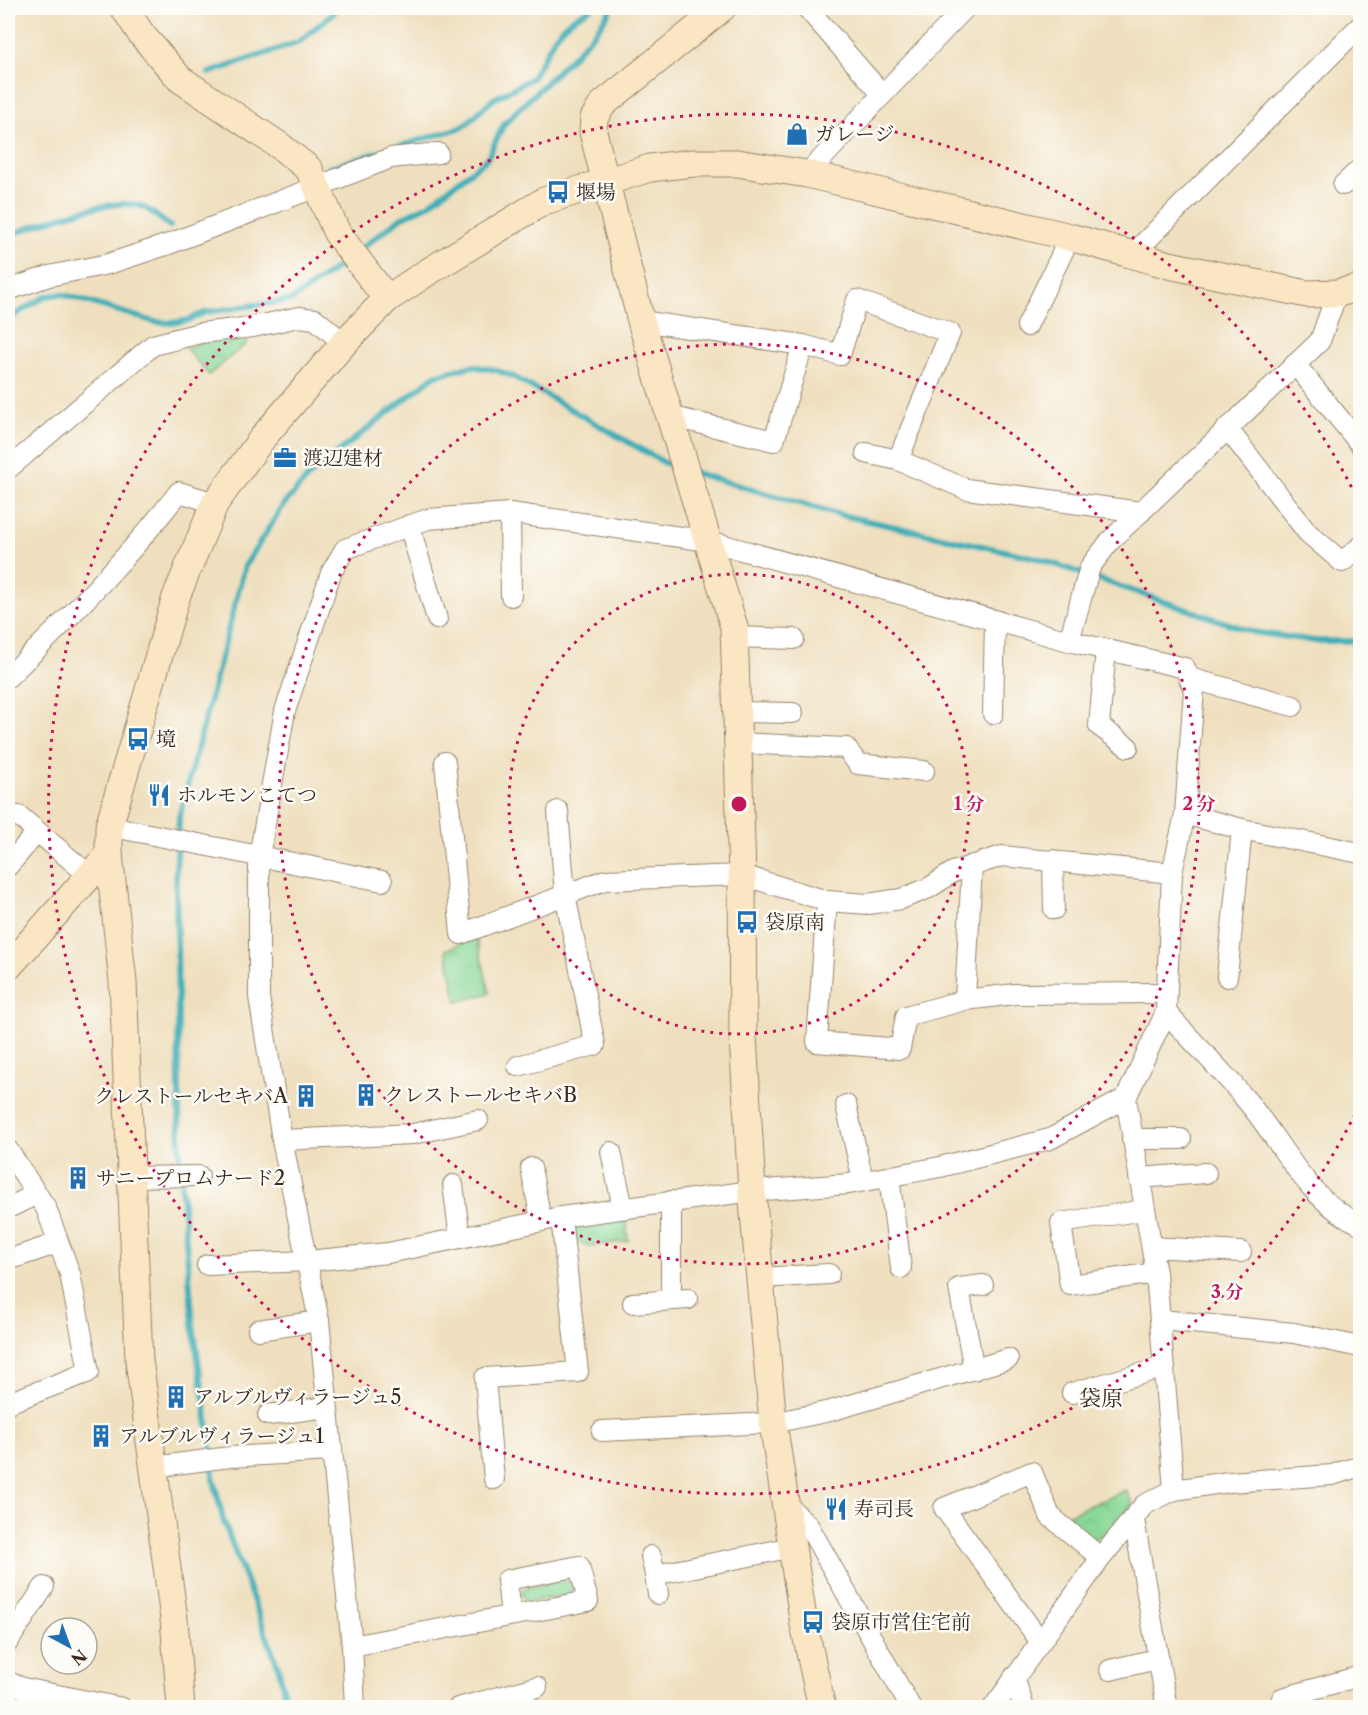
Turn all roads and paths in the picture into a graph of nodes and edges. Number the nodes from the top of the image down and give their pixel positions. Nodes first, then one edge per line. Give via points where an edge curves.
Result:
1 (124, 8) edge
2 (722, 8) edge
3 (807, 8) edge
4 (965, 8) edge
5 (1360, 26) edge
6 (881, 93) junction
7 (438, 153) dead end
8 (1360, 169) edge
9 (807, 174) junction
10 (606, 180) junction
11 (1343, 185) dead end
12 (318, 187) junction
13 (1070, 237) junction
14 (1132, 255) junction
15 (8, 290) edge
16 (1349, 291) edge
17 (387, 300) junction
18 (641, 321) junction
19 (1027, 326) dead end
20 (344, 343) junction
21 (803, 345) junction
22 (1295, 364) junction
23 (669, 416) junction
24 (1227, 428) junction
25 (1360, 444) edge
26 (866, 453) dead end
27 (898, 460) junction
28 (8, 469) edge
29 (215, 503) junction
30 (1141, 512) junction
31 (510, 513) junction
32 (409, 525) junction
33 (709, 541) junction
34 (1360, 547) edge
35 (511, 596) dead end
36 (437, 619) dead end
37 (995, 620) junction
38 (735, 637) junction
39 (794, 639) dead end
40 (1069, 641) junction
41 (1106, 649) junction
42 (8, 677) edge
43 (1189, 678) junction
44 (1293, 705) dead end
45 (737, 712) junction
46 (793, 713) dead end
47 (993, 714) dead end
48 (738, 743) junction
49 (1128, 747) dead end
50 (445, 762) dead end
51 (924, 771) dead end
52 (558, 812) dead end
53 (1185, 814) junction
54 (19, 816) dead end
55 (109, 826) junction
56 (1242, 829) junction
57 (37, 832) junction
58 (1360, 853) edge
59 (109, 854) junction
60 (259, 857) junction
61 (1053, 860) junction
62 (972, 865) junction
63 (8, 866) edge
64 (1172, 873) junction
65 (742, 874) junction
66 (90, 876) junction
67 (382, 881) dead end
68 (565, 894) junction
69 (827, 901) junction
70 (1054, 909) dead end
71 (8, 968) edge
72 (1227, 977) dead end
73 (965, 1000) junction
74 (1166, 1002) junction
75 (518, 1066) dead end
76 (1126, 1098) junction
77 (846, 1105) dead end
78 (477, 1120) dead end
79 (1132, 1139) junction
80 (1181, 1139) dead end
81 (282, 1140) junction
82 (8, 1150) edge
83 (611, 1152) dead end
84 (531, 1168) dead end
85 (1206, 1173) dead end
86 (199, 1176) dead end
87 (131, 1177) junction
88 (889, 1177) junction
89 (1139, 1178) junction
90 (863, 1181) junction
91 (453, 1185) dead end
92 (752, 1191) junction
93 (37, 1194) junction
94 (671, 1201) junction
95 (8, 1208) edge
96 (623, 1208) junction
97 (1144, 1209) junction
98 (561, 1217) junction
99 (541, 1220) junction
100 (1360, 1224) edge
101 (460, 1238) junction
102 (58, 1243) junction
103 (1152, 1247) junction
104 (1241, 1252) dead end
105 (8, 1260) edge
106 (308, 1262) junction
107 (207, 1265) dead end
108 (901, 1268) dead end
109 (1156, 1273) junction
110 (829, 1274) dead end
111 (760, 1278) junction
112 (983, 1285) dead end
113 (633, 1303) dead end
114 (1161, 1320) junction
115 (319, 1321) junction
116 (258, 1330) dead end
117 (1360, 1347) edge
118 (1008, 1359) dead end
119 (1165, 1366) junction
120 (975, 1370) junction
121 (1072, 1394) dead end
122 (8, 1403) edge
123 (327, 1407) junction
124 (268, 1415) dead end
125 (773, 1423) junction
126 (602, 1431) dead end
127 (332, 1451) junction
128 (153, 1467) junction
129 (1360, 1467) edge
130 (494, 1479) dead end
131 (1174, 1490) junction
132 (787, 1505) junction
133 (1134, 1520) junction
134 (793, 1547) junction
135 (1101, 1558) junction
136 (655, 1575) dead end
137 (44, 1587) dead end
138 (511, 1615) dead end
139 (1040, 1641) junction
140 (8, 1642) edge
141 (352, 1646) junction
142 (1156, 1659) junction
143 (1110, 1670) dead end
144 (1360, 1676) edge
145 (1014, 1677) junction
146 (8, 1682) edge
147 (537, 1687) dead end
148 (1282, 1698) dead end
149 (122, 1707) edge
150 (181, 1707) edge
151 (355, 1707) edge
152 (458, 1707) edge
153 (822, 1707) edge
154 (912, 1707) edge
155 (993, 1707) edge
156 (1024, 1707) edge
157 (1167, 1707) edge

1 - 12 street via 180,79 288,152 309,169
2 - 10 street via 603,104 594,118 593,132
3 - 6 street
4 - 6 street
5 - 14 street
6 - 9 street
7 - 12 street via 391,158
8 - 11 street
9 - 10 street via 737,163 693,163 650,168
9 - 13 street
10 - 17 street via 544,201
10 - 18 street
12 - 15 street via 169,244
12 - 17 street via 337,233
13 - 14 street
13 - 19 street
14 - 16 street via 1307,294
16 - 22 street via 1320,341
17 - 20 street
18 - 21 street
18 - 23 street
20 - 28 street via 315,319 299,317 153,345
20 - 29 street via 264,436
21 - 23 street via 774,441
21 - 27 street via 840,355 857,300 950,333
22 - 24 street
22 - 25 street
23 - 33 street
24 - 30 street
24 - 34 street via 1308,533 1342,562
26 - 27 street
27 - 30 street via 966,489
29 - 42 street via 179,492 82,604
29 - 55 street via 176,597
30 - 40 street via 1090,567
31 - 32 street via 428,519
31 - 33 street
31 - 35 street
32 - 36 street
32 - 60 street via 345,549 331,573 285,711
33 - 37 street
33 - 38 street
37 - 40 street
37 - 47 street
38 - 39 street
38 - 45 street
40 - 41 street
41 - 43 street via 1185,668
41 - 49 street via 1099,726
43 - 44 street
43 - 53 street via 1194,690
45 - 46 street
45 - 48 street
48 - 51 street via 846,748 858,764
48 - 65 street
50 - 68 street via 461,934
52 - 68 street
53 - 56 street
53 - 64 street
54 - 57 street
55 - 59 street
55 - 60 street
56 - 58 street
56 - 72 street
57 - 63 street
57 - 66 street
59 - 66 street
59 - 87 street via 123,982
60 - 67 street
60 - 81 street via 259,997
61 - 62 street via 1002,856
61 - 64 street
61 - 70 street
62 - 69 street via 902,899 868,904
62 - 73 street
64 - 74 street
65 - 68 street via 605,880
65 - 69 street
65 - 92 street via 743,1036
66 - 71 street
68 - 75 street via 595,1045
69 - 73 street via 817,1042 900,1048 906,1016
73 - 74 street via 1015,994
74 - 76 street
74 - 100 street via 1255,1110 1302,1178 1340,1215
76 - 79 street
76 - 88 street via 1050,1139
77 - 90 street
78 - 81 street via 413,1134
79 - 80 street
79 - 89 street
81 - 106 street
82 - 93 street
83 - 96 street
84 - 99 street
85 - 89 street
86 - 87 street
87 - 128 street via 139,1360
88 - 90 street
88 - 108 street
89 - 97 street
90 - 92 street
91 - 101 street
92 - 94 street
92 - 111 street
93 - 95 street
93 - 102 street
94 - 96 street
94 - 113 street via 679,1299
96 - 98 street
97 - 103 street
97 - 109 street via 1061,1223 1070,1285
98 - 99 street
98 - 130 street via 578,1372 485,1378
99 - 101 street
101 - 106 street via 388,1253
102 - 105 street
102 - 122 street via 70,1274 89,1372
103 - 104 street
103 - 109 street
106 - 107 street
106 - 115 street
109 - 114 street
110 - 111 street
111 - 125 street
112 - 120 street via 959,1288
114 - 117 street via 1294,1332
114 - 119 street
115 - 116 street
115 - 123 street
118 - 120 street
119 - 121 street
119 - 131 street
120 - 125 street
123 - 124 street
123 - 127 street
125 - 126 street
125 - 132 street
127 - 128 street via 230,1457
127 - 141 street
128 - 150 street via 174,1619
129 - 131 street via 1332,1475
131 - 133 street via 1144,1505
132 - 134 street
132 - 154 street via 808,1525
133 - 135 street
133 - 142 street
134 - 136 street
134 - 153 street via 804,1625
135 - 139 street
135 - 139 street via 1050,1516 1032,1472 944,1508
137 - 140 street
138 - 141 street
139 - 145 street
141 - 151 street
142 - 143 street
142 - 157 street
144 - 148 street
145 - 155 street
145 - 156 street
146 - 149 street
147 - 152 street

